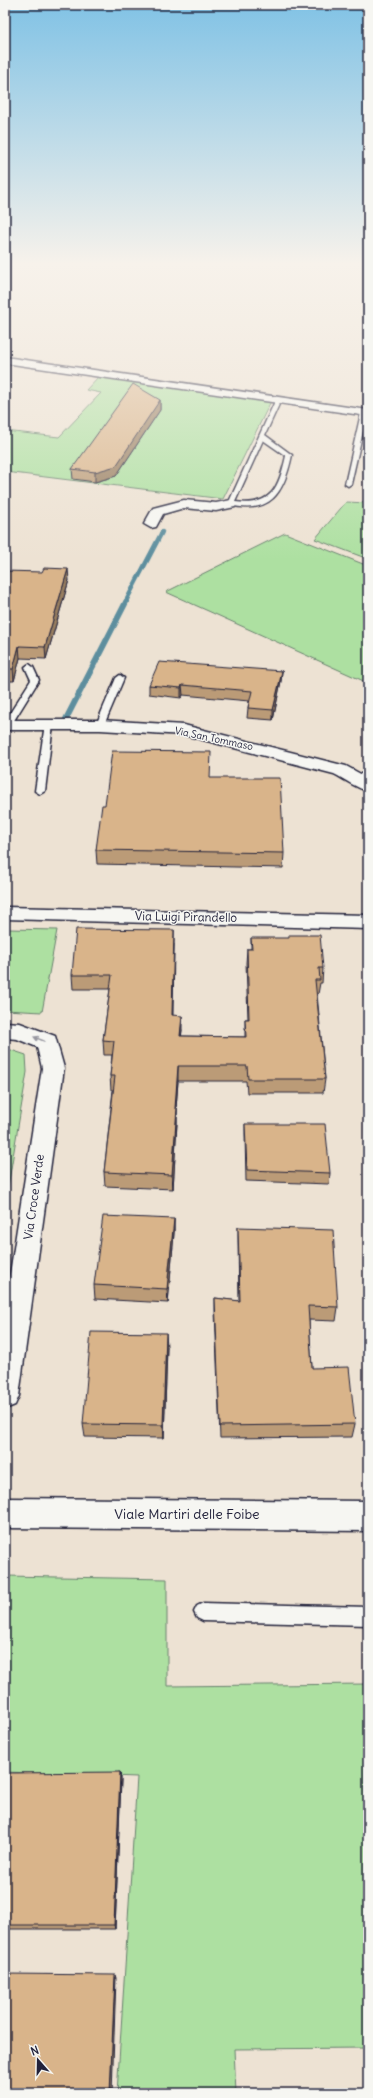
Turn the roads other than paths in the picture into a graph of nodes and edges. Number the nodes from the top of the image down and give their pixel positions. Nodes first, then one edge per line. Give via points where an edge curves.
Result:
1 (34, 364) edge
2 (278, 400) junction
3 (366, 413) edge
4 (262, 436) junction
5 (348, 484) dead end
6 (231, 504) junction
7 (151, 524) dead end
8 (29, 667) dead end
9 (120, 678) dead end
10 (49, 724) junction
11 (6, 725) edge
12 (100, 725) junction
13 (368, 786) edge
14 (40, 791) dead end
15 (5, 912) edge
16 (368, 922) edge
17 (5, 1030) edge
18 (5, 1396) edge
19 (5, 1513) edge
20 (368, 1516) edge
21 (204, 1612) dead end
22 (368, 1616) edge

1 - 2 street
2 - 3 street
2 - 4 lane
3 - 5 lane
4 - 6 lane
4 - 6 lane via 289,455 275,496 264,504 247,507
6 - 7 street via 216,507 184,504 158,511
8 - 11 lane via 35,680
9 - 12 lane
10 - 11 street, Via San Tommaso
10 - 12 street, Via San Tommaso
10 - 14 lane
12 - 13 street, Via San Tommaso via 184,730 220,738 340,770
15 - 16 street, Via Luigi Pirandello
18 -> 17 street, Via Croce Verde via 54,1068 47,1042 20,1031
19 - 20 street, Viale Martiri delle Foibe
21 - 22 lane

